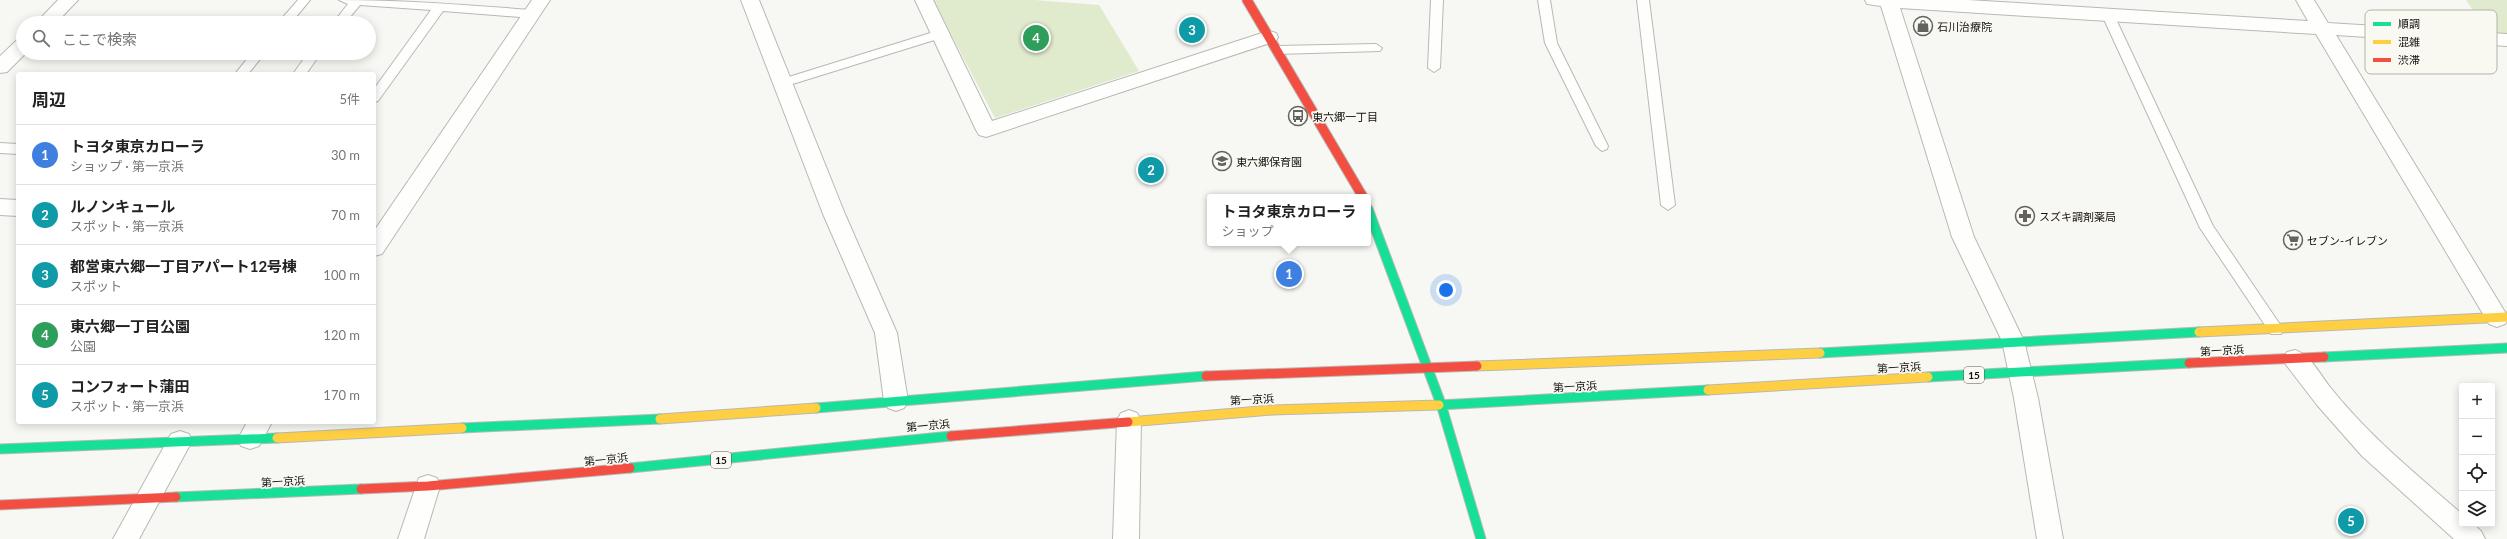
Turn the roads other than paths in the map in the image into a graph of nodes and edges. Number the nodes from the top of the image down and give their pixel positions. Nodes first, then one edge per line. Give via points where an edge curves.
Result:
1 (69, 0) edge
2 (304, 0) edge
3 (351, 0) edge
4 (750, 0) edge
5 (924, 0) edge
6 (1247, 0) edge
7 (1437, 0) edge
8 (1544, 0) edge
9 (1643, 0) edge
10 (1883, 0) edge
11 (2305, 0) edge
12 (440, 7) junction
13 (536, 7) edge
14 (2108, 15) junction
15 (52, 16) edge
16 (290, 16) edge
17 (343, 16) edge
18 (2322, 29) junction
19 (2365, 32) edge
20 (940, 34) junction
21 (2497, 40) edge
22 (2507, 40) edge
23 (1273, 44) junction
24 (1376, 48) dead end
25 (16, 52) edge
26 (253, 60) edge
27 (310, 60) edge
28 (0, 67) edge
29 (1434, 68) dead end
30 (243, 72) edge
31 (301, 72) edge
32 (783, 83) junction
33 (376, 95) edge
34 (1602, 146) dead end
35 (0, 148) edge
36 (16, 149) edge
37 (1361, 194) edge
38 (1668, 205) dead end
39 (0, 207) edge
40 (16, 208) edge
41 (1371, 217) edge
42 (376, 244) edge
43 (2502, 318) edge
44 (2276, 330) junction
45 (2013, 341) junction
46 (2507, 348) edge
47 (2295, 359) junction
48 (1428, 369) junction
49 (2020, 373) junction
50 (896, 401) junction
51 (1441, 404) junction
52 (1129, 420) junction
53 (255, 431) edge
54 (180, 441) junction
55 (0, 449) edge
56 (428, 486) junction
57 (150, 497) junction
58 (0, 505) edge
59 (126, 539) edge
60 (411, 539) edge
61 (1126, 539) edge
62 (1481, 539) edge
63 (2050, 539) edge
64 (2472, 539) edge

1 - 15 street
2 - 16 lane
3 - 12 lane
3 - 17 lane
4 - 32 street
5 - 20 street
6 - 23 main road
7 - 29 lane
8 - 34 lane via 1551,43
9 - 38 lane
10 - 14 street
10 - 45 street via 1963,236
11 - 18 street
12 - 13 lane
12 - 33 lane
13 - 42 street
14 - 18 street
14 - 44 lane via 2207,228
18 - 19 street
18 - 43 street
20 - 23 street via 986,130
20 - 32 lane
21 - 22 street
23 - 24 lane
23 - 37 main road
25 - 28 street
26 - 30 lane
27 - 31 lane
32 - 50 street via 834,214 886,333
35 - 36 lane
39 - 40 street
41 - 48 main road
43 - 44 main road, 第一京浜
44 - 45 main road, 第一京浜
45 - 48 main road, 第一京浜 via 1799,354
45 - 49 street
46 - 47 main road, 第一京浜 / 15
47 - 49 main road, 第一京浜 / 15
47 - 64 street via 2324,398 2371,449
48 - 50 main road, 第一京浜 via 1198,376
48 - 51 main road
49 - 51 main road, 第一京浜 / 15
49 - 63 street
50 - 53 main road, 第一京浜 via 734,415
51 - 52 main road, 第一京浜 / 15 via 1272,410
51 - 62 main road
52 - 56 main road, 第一京浜 / 15 via 863,443 618,470
52 - 61 street
53 - 54 main road, 第一京浜
54 - 55 main road, 第一京浜
54 - 57 street
56 - 57 main road, 第一京浜 / 15
56 - 60 street
57 - 58 main road, 第一京浜 / 15
57 - 59 street

